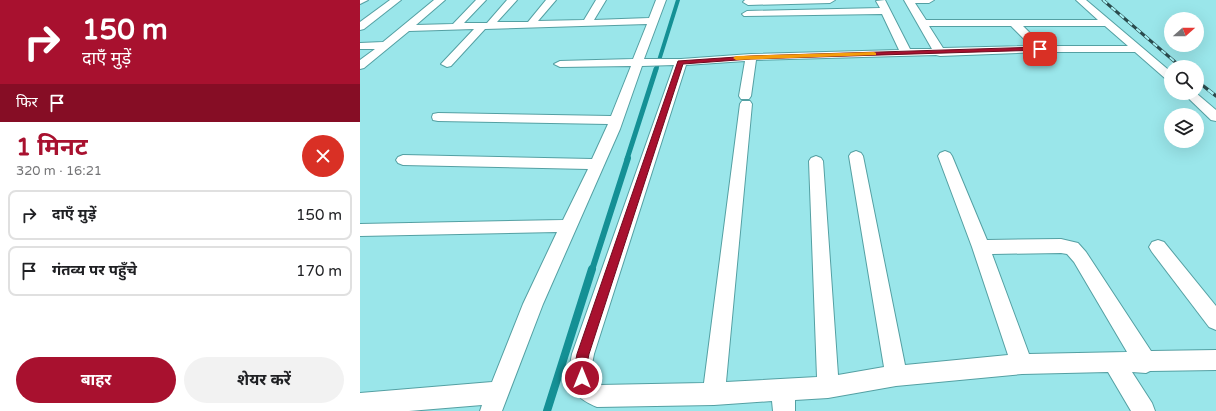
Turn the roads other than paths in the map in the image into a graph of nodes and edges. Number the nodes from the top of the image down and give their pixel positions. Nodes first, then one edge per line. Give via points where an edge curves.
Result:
1 (396, 0) edge
2 (440, 0) edge
3 (481, 0) edge
4 (512, 0) edge
5 (550, 0) edge
6 (601, 0) edge
7 (661, 0) edge
8 (830, 0) edge
9 (881, 0) edge
10 (910, 0) edge
11 (929, 0) edge
12 (1081, 0) edge
13 (748, 2) dead end
14 (886, 11) junction
15 (747, 14) dead end
16 (360, 16) edge
17 (373, 17) junction
18 (653, 22) junction
19 (1013, 22) junction
20 (587, 23) junction
21 (922, 23) junction
22 (1107, 23) junction
23 (530, 25) junction
24 (486, 26) junction
25 (360, 27) edge
26 (455, 27) junction
27 (406, 28) junction
28 (385, 45) junction
29 (360, 46) edge
30 (1040, 49) junction
31 (1138, 49) junction
32 (906, 53) junction
33 (940, 53) junction
34 (751, 57) junction
35 (658, 62) junction
36 (447, 64) dead end
37 (560, 64) dead end
38 (360, 66) edge
39 (1164, 72) edge
40 (1197, 100) edge
41 (438, 117) dead end
42 (1216, 117) edge
43 (616, 120) junction
44 (856, 156) dead end
45 (945, 156) dead end
46 (403, 160) dead end
47 (816, 161) dead end
48 (597, 164) junction
49 (569, 226) junction
50 (360, 230) edge
51 (981, 247) junction
52 (1158, 248) dead end
53 (1216, 321) edge
54 (1216, 360) edge
55 (1114, 363) junction
56 (1146, 363) junction
57 (1022, 364) junction
58 (896, 376) junction
59 (828, 387) junction
60 (714, 394) junction
61 (783, 400) edge
62 (495, 402) edge
63 (360, 404) edge
64 (1144, 411) edge

1 - 17 street
2 - 27 street
3 - 26 street
4 - 24 street
5 - 23 street
6 - 20 street
7 - 18 street
8 - 13 street
9 - 14 street
10 - 11 street
10 - 21 street
12 - 22 street
14 - 15 street
14 - 32 street
16 - 17 street
17 - 25 street
18 - 20 street
18 - 35 street
19 - 21 street
19 - 22 street
19 - 30 street
20 - 23 street
21 - 33 street
22 - 31 street
23 - 24 street
24 - 26 street
24 - 36 street
26 - 27 street
27 - 28 street
28 - 29 street
28 - 38 street
30 - 31 street
30 - 33 street
31 - 39 street
32 - 33 street
32 - 34 street
34 - 35 street
34 - 60 street
35 - 37 street
35 - 43 street
35 - 60 street via 580,369 584,388 597,396
40 - 42 street
41 - 43 street
43 - 48 street
44 - 58 street
45 - 51 street
46 - 48 street
47 - 59 street
48 - 49 street
49 - 50 street
49 - 62 street via 533,304
51 - 56 street via 1072,248
51 - 57 street
52 - 53 street
54 - 56 street
55 - 56 street
55 - 57 street
55 - 64 street
57 - 58 street
58 - 59 street
59 - 61 street
60 - 61 street
62 - 63 street

